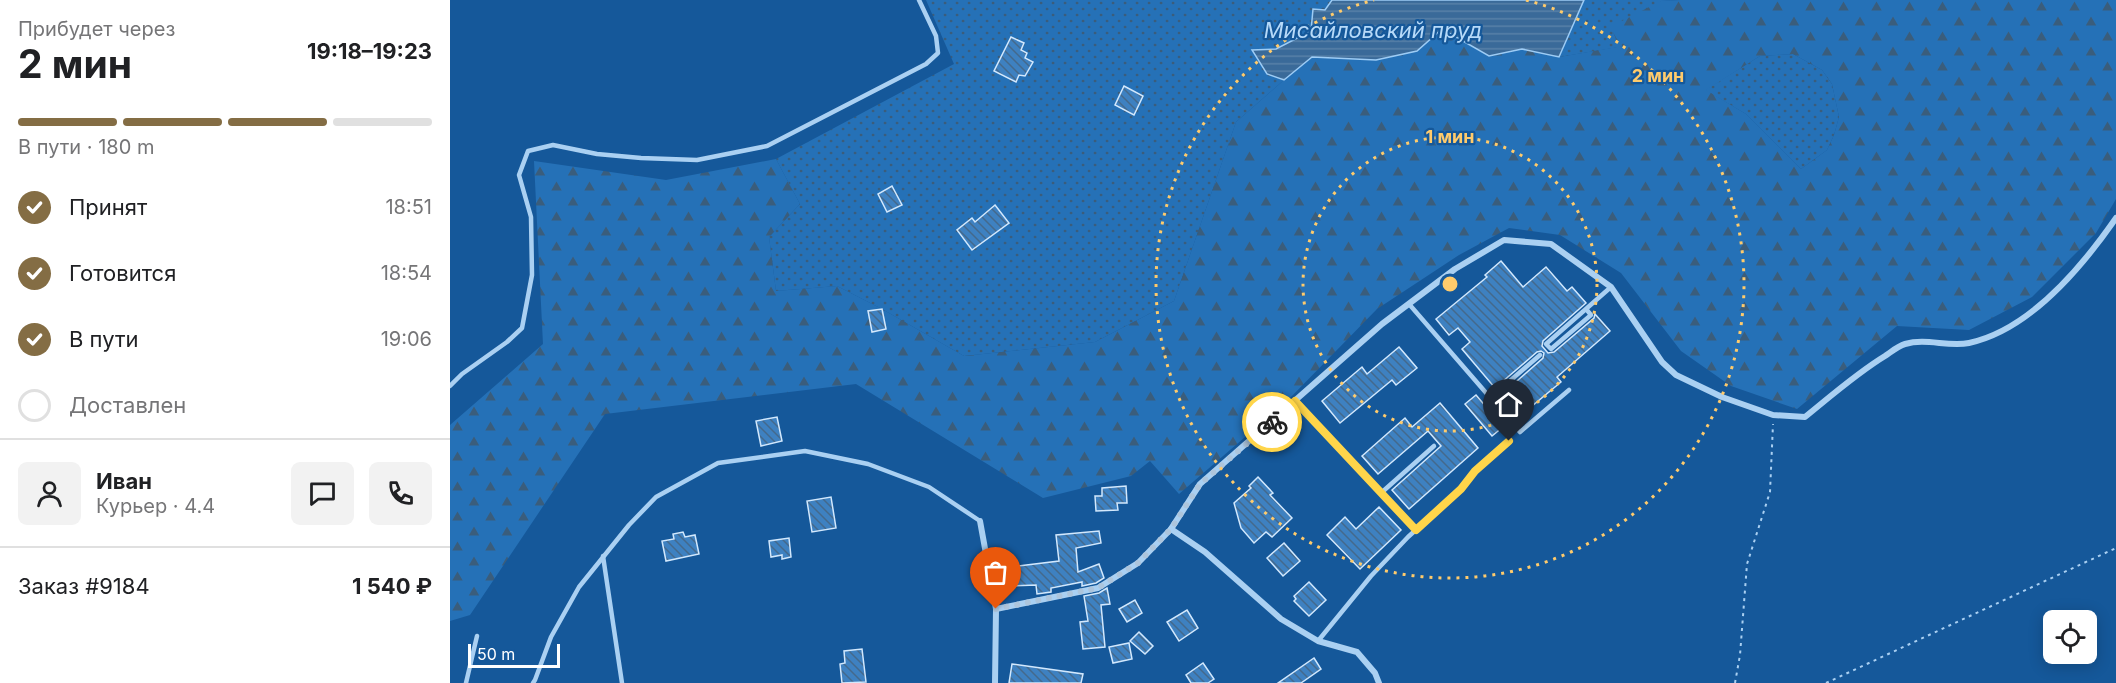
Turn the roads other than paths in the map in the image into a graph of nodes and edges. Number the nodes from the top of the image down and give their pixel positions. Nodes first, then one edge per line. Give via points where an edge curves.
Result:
1 (919, 0) edge
2 (2116, 218) edge
3 (1611, 287) junction
4 (1409, 304) junction
5 (1586, 309) junction
6 (1540, 355) dead end
7 (450, 386) edge
8 (1569, 390) dead end
9 (1490, 398) junction
10 (1295, 401) junction
11 (1509, 441) dead end
12 (1434, 446) dead end
13 (1381, 493) junction
14 (980, 521) joint
15 (1171, 529) junction
16 (1416, 530) junction
17 (603, 556) junction
18 (996, 609) junction
19 (477, 636) dead end
20 (1318, 641) junction
21 (466, 683) edge
22 (532, 683) edge
23 (622, 683) edge
24 (995, 683) edge
25 (1379, 683) edge

1 - 7 lane via 936,36 938,53 926,64 767,146 697,160 597,154 554,146 528,151 519,175 531,218 532,275 522,328
2 - 3 street via 2078,269 2014,325 1987,339 1962,344 1904,344 1873,363 1805,417 1773,415 1676,375 1662,362
3 - 4 street via 1551,244 1504,240 1455,269
3 - 5 lane
4 - 9 lane
4 - 10 street
5 - 5 lane via 1546,344 1551,350 1591,315
6 - 9 lane
8 - 9 lane via 1520,432
10 - 13 lane
10 - 15 street via 1200,484
11 - 16 lane
12 - 13 lane
13 - 16 lane
14 - 17 lane via 929,487 868,464 805,451 718,463 656,497
14 - 18 street
15 - 18 street via 1138,563 1098,588
15 - 20 street via 1204,552 1281,619
16 - 20 lane via 1371,576
17 - 22 lane via 579,587 551,637
17 - 23 lane
18 - 24 street
19 - 21 lane
20 - 25 street via 1357,652

